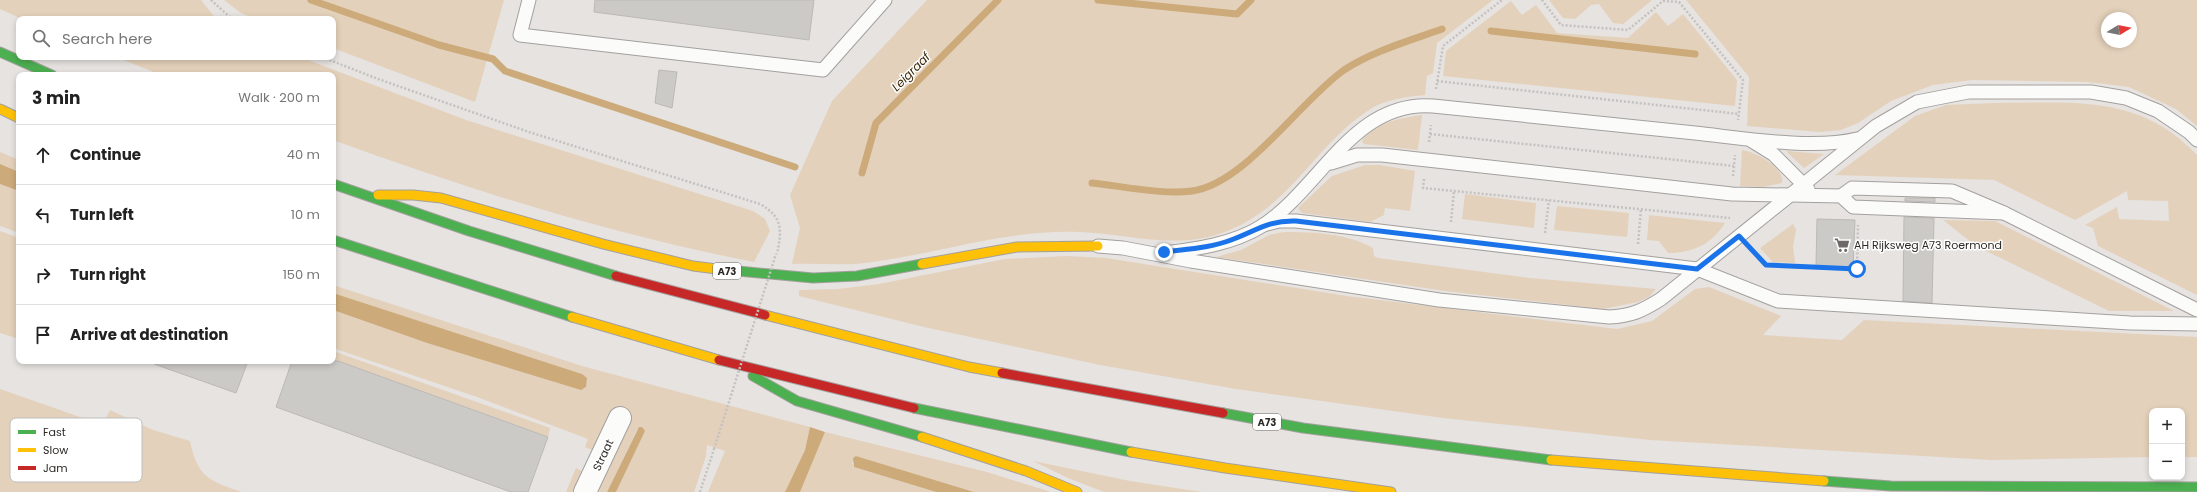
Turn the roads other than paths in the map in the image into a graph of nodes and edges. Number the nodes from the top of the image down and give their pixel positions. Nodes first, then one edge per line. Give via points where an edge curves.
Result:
1 (529, 0) edge
2 (885, 0) edge
3 (0, 52) edge
4 (16, 59) edge
5 (18, 60) edge
6 (45, 72) edge
7 (0, 109) edge
8 (16, 117) edge
9 (1862, 137) junction
10 (1742, 138) junction
11 (2197, 140) edge
12 (1327, 164) junction
13 (1803, 184) junction
14 (336, 185) edge
15 (1814, 194) junction
16 (362, 195) junction
17 (1789, 195) junction
18 (1841, 196) junction
19 (2004, 213) junction
20 (1263, 225) junction
21 (336, 241) edge
22 (1098, 246) joint
23 (1143, 252) junction
24 (1697, 269) junction
25 (2197, 310) edge
26 (2197, 324) edge
27 (727, 362) junction
28 (620, 418) dead end
29 (2197, 487) edge
30 (585, 492) edge
31 (1078, 492) edge
32 (1391, 492) edge

1 - 2 lane via 520,35 823,70
3 - 4 highway
5 - 6 highway
7 - 8 highway
9 - 10 lane, A73 via 1840,143
9 - 11 lane, A73 via 1917,102 1961,93 2091,92 2126,98 2158,111
9 - 13 lane, A73
10 - 12 lane, A73 via 1420,105 1387,112 1374,119 1360,129
10 - 13 lane, A73 via 1773,154
12 - 17 lane, A73 via 1357,155 1382,155 1732,194
12 - 20 lane, A73 via 1290,203
13 - 15 lane, A73
13 - 17 lane, A73
14 - 16 highway, A73
15 - 17 lane, A73
15 - 18 lane, A73
16 - 22 highway, A73 via 434,197 602,244 693,266 778,276 857,276 1017,247
16 - 29 highway, A73 via 652,287 969,367 1303,428 1579,463 1891,486
17 - 24 lane, A73
18 - 19 lane, A73 via 1853,207
18 - 19 lane, A73 via 1852,188 1952,191
19 - 25 lane, A73
20 - 23 lane, A73 via 1232,240 1208,247
20 - 24 lane, A73 via 1279,221 1296,221
21 - 27 highway via 516,300
22 - 23 lane, A73
23 - 24 lane, A73 via 1439,300 1609,317 1641,312 1661,300
24 - 26 lane, A73 via 1778,301 2130,323
27 - 31 highway via 797,401 966,450
27 - 32 highway via 963,419 1138,454 1288,479
28 - 30 street, Straat

